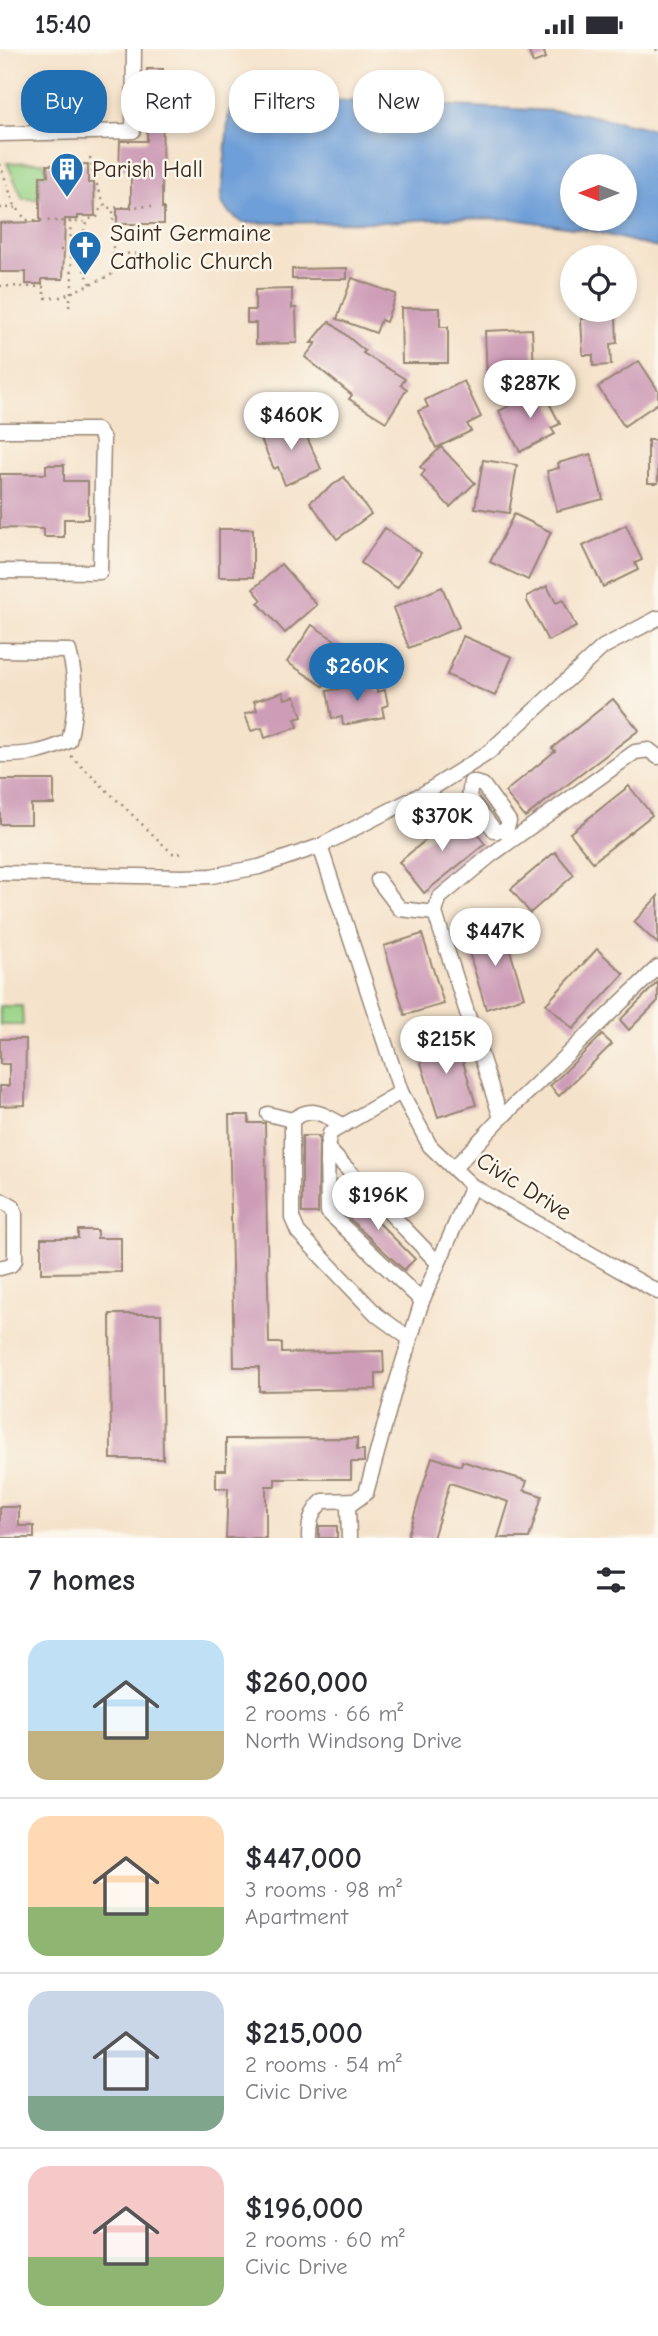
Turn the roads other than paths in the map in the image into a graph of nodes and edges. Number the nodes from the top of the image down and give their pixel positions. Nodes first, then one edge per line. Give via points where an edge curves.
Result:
1 (134, 49) edge
2 (0, 134) edge
3 (0, 430) edge
4 (0, 571) edge
5 (656, 622) edge
6 (0, 650) edge
7 (0, 755) edge
8 (658, 757) edge
9 (468, 775) junction
10 (510, 836) junction
11 (320, 846) junction
12 (0, 873) edge
13 (378, 880) dead end
14 (435, 913) junction
15 (658, 967) edge
16 (401, 1092) junction
17 (268, 1114) dead end
18 (501, 1118) junction
19 (292, 1120) junction
20 (343, 1125) junction
21 (327, 1149) junction
22 (454, 1168) junction
23 (472, 1186) junction
24 (0, 1200) edge
25 (438, 1263) junction
26 (0, 1268) edge
27 (658, 1291) edge
28 (422, 1301) junction
29 (410, 1339) junction
30 (356, 1500) junction
31 (309, 1538) edge
32 (349, 1538) edge

1 - 2 street via 133,131
3 - 4 street via 97,430 103,439 100,572
5 - 9 street via 603,647
6 - 7 street via 69,651 74,670 69,741 32,755
8 - 10 street via 649,750 635,752
9 - 10 street via 470,797 495,831
9 - 11 street
10 - 14 street via 439,898
11 - 12 street via 259,867 211,876
11 - 16 street, Civic Drive
13 - 14 street via 400,909
14 - 18 street
15 - 18 street
16 - 20 street
16 - 22 street, Civic Drive via 430,1146
17 - 19 street
18 - 22 street
19 - 20 street via 304,1111 317,1111
19 - 29 street via 292,1218 298,1231 377,1315
20 - 21 street via 330,1133
21 - 25 street
21 - 28 street via 328,1212
22 - 23 street, Civic Drive
23 - 25 street
23 - 27 street, Civic Drive
24 - 26 street via 13,1207 15,1214 15,1260
25 - 28 street
28 - 29 street
29 - 30 street via 373,1475 366,1493
30 - 31 street via 323,1501 309,1522
30 - 32 street via 348,1506

